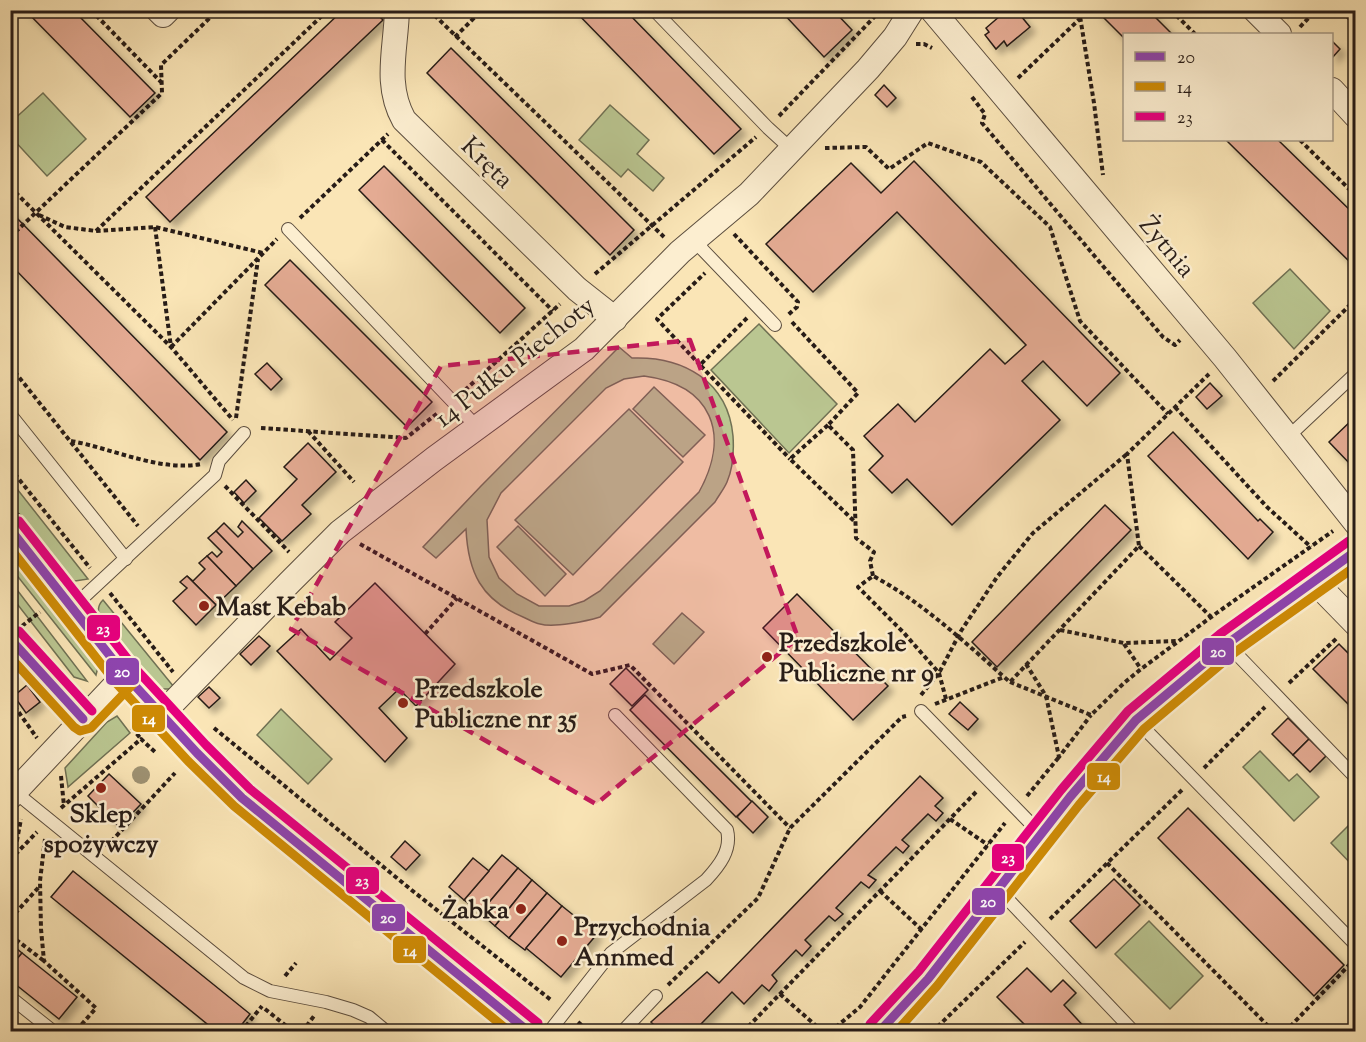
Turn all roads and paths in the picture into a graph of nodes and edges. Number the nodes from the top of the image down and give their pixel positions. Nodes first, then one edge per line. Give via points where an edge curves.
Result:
1 (91, 10) edge
2 (158, 10) edge
3 (168, 10) edge
4 (218, 10) edge
5 (328, 10) edge
6 (397, 10) edge
7 (429, 10) edge
8 (482, 10) edge
9 (654, 10) edge
10 (912, 10) edge
11 (932, 10) edge
12 (1079, 10) edge
13 (1089, 10) edge
14 (1172, 10) edge
15 (1256, 10) edge
16 (1316, 10) edge
17 (1081, 18) junction
18 (1194, 33) edge
19 (1278, 33) edge
20 (1294, 33) edge
21 (455, 37) junction
22 (1015, 81) dead end
23 (162, 83) junction
24 (1333, 91) edge
25 (971, 97) dead end
26 (1356, 116) edge
27 (382, 140) dead end
28 (1301, 141) edge
29 (791, 148) junction
30 (1104, 177) dead end
31 (10, 187) edge
32 (1356, 196) edge
33 (35, 213) junction
34 (652, 226) dead end
35 (154, 227) junction
36 (288, 229) dead end
37 (96, 231) junction
38 (732, 232) dead end
39 (10, 237) edge
40 (698, 237) junction
41 (263, 253) dead end
42 (258, 258) dead end
43 (708, 270) dead end
44 (1356, 300) edge
45 (553, 311) dead end
46 (750, 315) dead end
47 (615, 319) junction
48 (776, 325) dead end
49 (1197, 325) junction
50 (171, 347) junction
51 (1225, 358) junction
52 (700, 365) junction
53 (10, 366) edge
54 (1356, 373) edge
55 (1267, 387) dead end
56 (1175, 407) junction
57 (10, 414) edge
58 (1168, 414) junction
59 (828, 425) junction
60 (477, 427) junction
61 (308, 430) dead end
62 (244, 433) dead end
63 (1288, 437) junction
64 (70, 441) junction
65 (1127, 454) junction
66 (790, 459) junction
67 (219, 461) junction
68 (215, 475) junction
69 (354, 482) dead end
70 (1354, 520) edge
71 (855, 522) junction
72 (10, 528) edge
73 (340, 532) junction
74 (147, 538) junction
75 (1139, 546) junction
76 (1311, 547) junction
77 (1356, 551) edge
78 (126, 559) junction
79 (304, 567) junction
80 (873, 576) junction
81 (1314, 581) junction
82 (457, 598) junction
83 (72, 608) junction
84 (40, 612) dead end
85 (1211, 617) junction
86 (1355, 623) edge
87 (1059, 630) junction
88 (14, 634) edge
89 (425, 634) dead end
90 (958, 637) junction
91 (1179, 641) junction
92 (1124, 643) junction
93 (1227, 644) junction
94 (1026, 664) junction
95 (1141, 669) junction
96 (939, 673) junction
97 (125, 675) junction
98 (1004, 677) junction
99 (1011, 682) junction
100 (1276, 695) junction
101 (1046, 696) junction
102 (946, 699) junction
103 (10, 700) edge
104 (915, 708) junction
105 (161, 715) junction
106 (615, 715) dead end
107 (1091, 715) junction
108 (902, 717) junction
109 (83, 720) junction
110 (1136, 720) junction
111 (214, 727) dead end
112 (156, 753) dead end
113 (1059, 757) junction
114 (55, 761) junction
115 (175, 773) dead end
116 (1356, 778) edge
117 (1193, 779) junction
118 (988, 780) junction
119 (16, 802) edge
120 (64, 806) junction
121 (1017, 809) junction
122 (950, 819) junction
123 (48, 820) junction
124 (790, 828) junction
125 (1041, 834) junction
126 (988, 845) junction
127 (12, 858) edge
128 (96, 859) junction
129 (1107, 863) junction
130 (40, 886) junction
131 (998, 890) junction
132 (880, 891) junction
133 (10, 919) edge
134 (922, 930) junction
135 (1037, 930) junction
136 (10, 935) edge
137 (1355, 950) edge
138 (44, 961) junction
139 (780, 994) junction
140 (657, 996) joint
141 (10, 997) edge
142 (262, 1006) dead end
143 (565, 1011) junction
144 (308, 1024) dead end
145 (54, 1032) edge
146 (75, 1032) edge
147 (294, 1032) edge
148 (309, 1032) edge
149 (387, 1032) edge
150 (530, 1032) edge
151 (549, 1032) edge
152 (589, 1032) edge
153 (622, 1032) edge
154 (743, 1032) edge
155 (823, 1032) edge
156 (830, 1032) edge
157 (879, 1032) edge
158 (933, 1032) edge
159 (1134, 1032) edge
160 (1274, 1032) edge
161 (1285, 1032) edge

1 - 23 path
2 - 3 street via 163,15
4 - 23 path via 161,65
5 - 37 path
6 - 47 street, Kręta via 393,93 404,120 577,289
7 - 21 path
8 - 21 path
9 - 29 lane
10 - 29 street, 14 Pułku Piechoty via 868,69
11 - 49 street, Żytnia
12 - 17 path
13 - 17 path
14 - 18 path
15 - 19 street
16 - 20 path
17 - 22 path
17 - 30 path
21 - 34 path
23 - 33 path via 162,93
24 - 26 street
25 - 49 path via 985,114 982,123 1163,337 1175,345
27 - 45 path
28 - 32 path
29 - 40 street, 14 Pułku Piechoty via 749,194
29 - 58 path via 866,147 889,169 927,143 981,162 1050,227 1080,321
31 - 33 path
33 - 37 path via 64,227
33 - 39 path
33 - 50 path
35 - 37 path
35 - 41 path
35 - 50 path
36 - 60 lane
38 - 59 path via 798,302 787,317 858,393
40 - 47 street, 14 Pułku Piechoty
40 - 48 lane via 702,249
42 - 50 path via 235,422
43 - 52 path via 657,319
44 - 55 path
46 - 52 path
47 - 60 street, 14 Pułku Piechoty via 584,349
49 - 51 street, Żytnia
51 - 56 path
51 - 63 street, Żytnia
52 - 66 path
53 - 64 path
54 - 63 lane
56 - 58 path
56 - 76 path via 1267,507
57 - 78 lane
58 - 65 path
59 - 66 path
59 - 71 path via 853,450
60 - 73 street, 14 Pułku Piechoty
61 - 69 path
62 - 67 lane
63 - 70 street, Żytnia
64 - 67 path via 188,467
64 - 74 path
65 - 75 path
65 - 90 path via 1033,533 997,577
66 - 71 path
67 - 68 lane
68 - 74 lane
68 - 79 path
70 - 76 path
71 - 80 path via 856,538 874,552 870,561
72 - 83 street
73 - 79 street, 14 Pułku Piechoty
73 - 82 path
74 - 78 lane
75 - 85 path
75 - 87 path
76 - 85 path
77 - 81 street
78 - 83 lane
79 - 105 street, 14 Pułku Piechoty
80 - 90 path via 891,585
80 - 96 path via 858,588
81 - 86 street
81 - 93 street
82 - 89 path
82 - 124 path via 592,674 630,665
83 - 97 street
84 - 88 path
85 - 91 path
86 - 100 path
87 - 92 path
87 - 94 path
88 - 109 lane
90 - 96 path
90 - 98 path
91 - 92 path
91 - 95 path
92 - 95 path
93 - 100 lane
93 - 110 street
94 - 99 path
94 - 101 path
95 - 107 path
96 - 102 path
96 - 104 path
97 - 105 street
97 - 109 street
98 - 99 path
98 - 102 path
99 - 101 path
100 - 116 lane
100 - 117 path
101 - 107 path
101 - 113 path
102 - 104 path
103 - 114 path
104 - 108 path
104 - 108 path
104 - 118 lane
105 - 150 street via 243,798
106 - 143 lane via 727,830 729,838 719,865 706,880 611,954
107 - 113 path
108 - 124 path
109 - 114 street
110 - 117 lane
110 - 125 street
111 - 143 path
112 - 120 path via 141,739
113 - 121 path
114 - 119 street
114 - 120 path
115 - 128 path
117 - 129 path
117 - 137 lane
118 - 121 lane
118 - 122 path
119 - 123 lane
119 - 127 path
120 - 123 path
121 - 125 lane
121 - 126 path
122 - 126 path
122 - 132 path
123 - 127 path
123 - 128 lane
123 - 130 path
124 - 140 path via 758,898
125 - 131 street
126 - 134 path
128 - 149 lane via 244,978 270,991 353,1010
129 - 135 path
129 - 160 path
130 - 133 path
130 - 138 path
131 - 135 lane
131 - 157 street via 928,979
132 - 134 path
132 - 139 path
134 - 156 path via 860,1007
135 - 158 path
135 - 159 lane
136 - 138 path
137 - 161 path via 1353,961
138 - 146 path via 96,1008
139 - 154 path
139 - 155 path
140 - 153 lane
141 - 145 lane
142 - 147 path
143 - 151 lane
143 - 152 path
144 - 148 path

